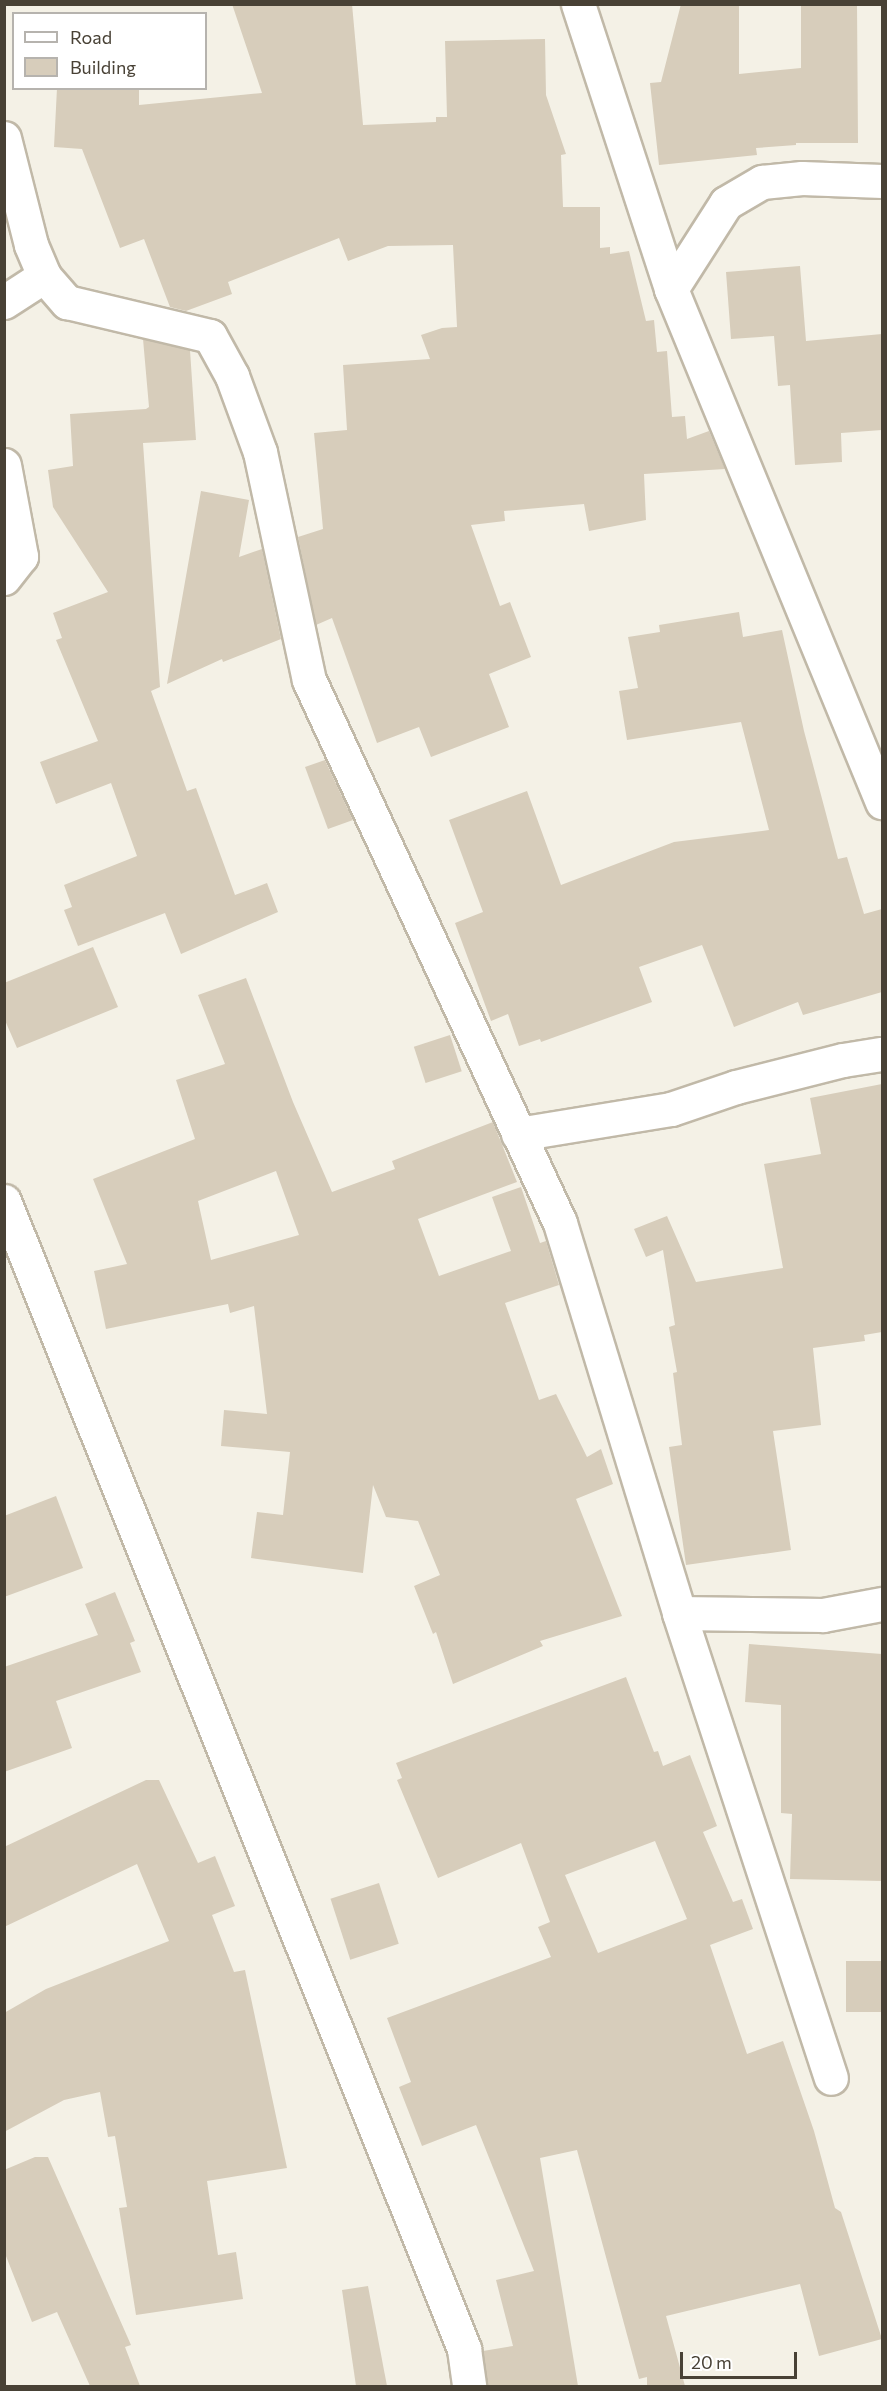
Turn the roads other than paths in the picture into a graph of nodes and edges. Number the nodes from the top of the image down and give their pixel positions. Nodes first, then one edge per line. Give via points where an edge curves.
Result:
1 (578, 4) edge
2 (4, 138) edge
3 (882, 181) edge
4 (44, 276) junction
5 (671, 288) junction
6 (4, 302) edge
7 (4, 465) edge
8 (4, 578) edge
9 (882, 802) edge
10 (882, 1054) edge
11 (518, 1134) junction
12 (4, 1201) edge
13 (882, 1604) edge
14 (679, 1613) junction
15 (831, 2078) dead end
16 (470, 2386) edge

1 - 5 street
2 - 4 street via 31,245
3 - 5 street via 802,178 762,182 726,203
4 - 6 street
4 - 11 street via 67,302 210,336 260,453 309,680
5 - 9 street
7 - 8 street via 21,556
10 - 11 street via 736,1087 671,1109
11 - 14 street via 560,1223
12 - 16 street via 464,2349
13 - 14 street via 823,1615
14 - 15 street

